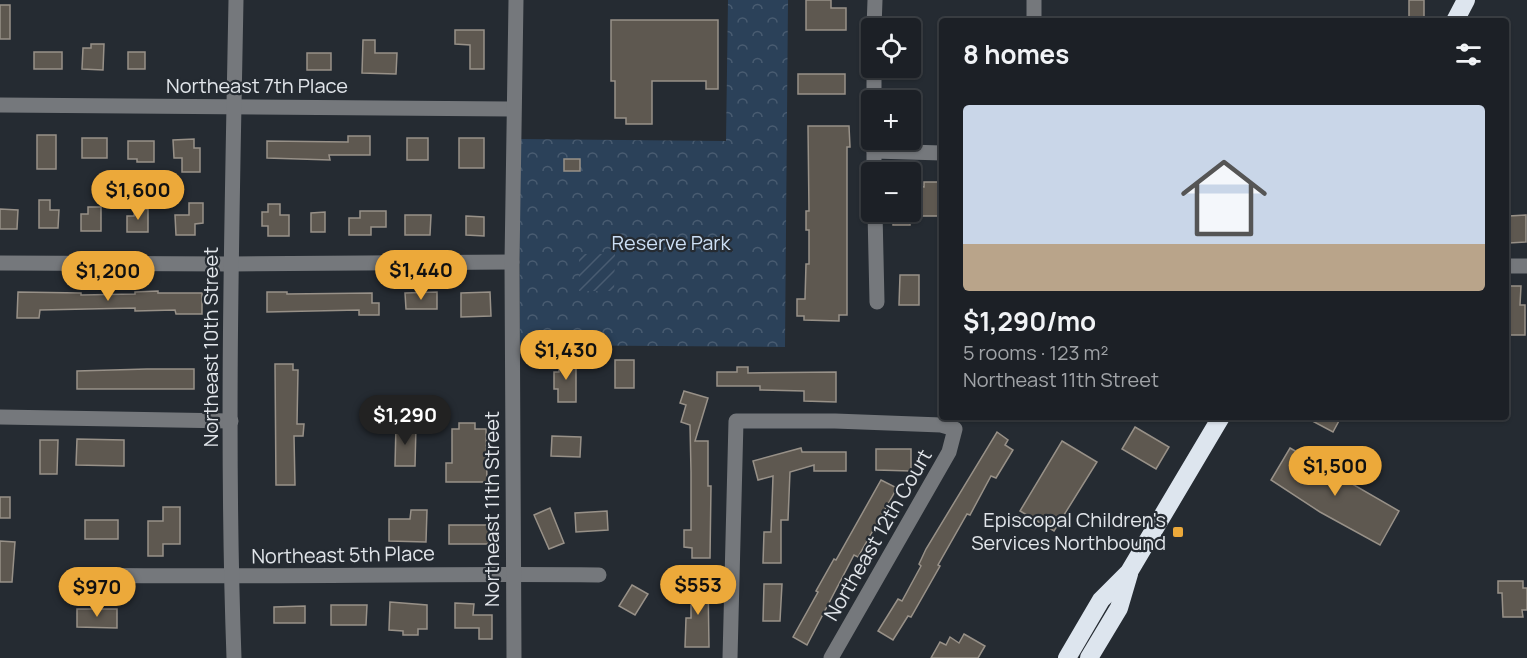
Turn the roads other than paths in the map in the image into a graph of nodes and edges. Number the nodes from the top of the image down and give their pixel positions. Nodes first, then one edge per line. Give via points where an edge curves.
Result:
1 (236, 0) edge
2 (516, 0) edge
3 (874, 0) edge
4 (1034, 0) edge
5 (1451, 0) edge
6 (1466, 0) edge
7 (874, 18) edge
8 (1034, 18) edge
9 (1453, 18) edge
10 (1455, 18) edge
11 (0, 105) edge
12 (234, 107) junction
13 (513, 109) junction
14 (916, 150) edge
15 (939, 153) edge
16 (875, 222) edge
17 (512, 262) junction
18 (0, 263) edge
19 (232, 264) junction
20 (1509, 266) edge
21 (1527, 266) edge
22 (877, 302) dead end
23 (0, 417) edge
24 (1219, 420) edge
25 (231, 421) junction
26 (1129, 572) junction
27 (513, 574) junction
28 (87, 575) dead end
29 (599, 575) dead end
30 (231, 577) junction
31 (234, 658) edge
32 (514, 658) edge
33 (730, 658) edge
34 (831, 658) edge
35 (1067, 658) edge
36 (1089, 658) edge

1 - 12 street, Northeast 10th Street
2 - 13 street, Northeast 11th Street
3 - 7 street
4 - 8 street
5 - 9 highway
6 - 10 highway
11 - 12 street, Northeast 7th Place
12 - 13 street, Northeast 7th Place
12 - 19 street, Northeast 10th Street
13 - 17 street, Northeast 11th Street
14 - 15 street
16 - 22 street
17 - 19 street
17 - 27 street, Northeast 11th Street
18 - 19 street
19 - 25 street, Northeast 10th Street
20 - 21 street
23 - 25 street
24 - 26 highway
25 - 30 street, Northeast 10th Street
26 - 35 highway via 1101,600
26 - 36 highway via 1119,608
27 - 29 street, Northeast 5th Place
27 - 30 street, Northeast 5th Place
27 - 32 street, Northeast 11th Street
28 - 30 street, Northeast 5th Place
30 - 31 street, Northeast 10th Street
33 - 34 street, Northeast 12th Court via 736,421 835,421 941,425 955,429 950,452

